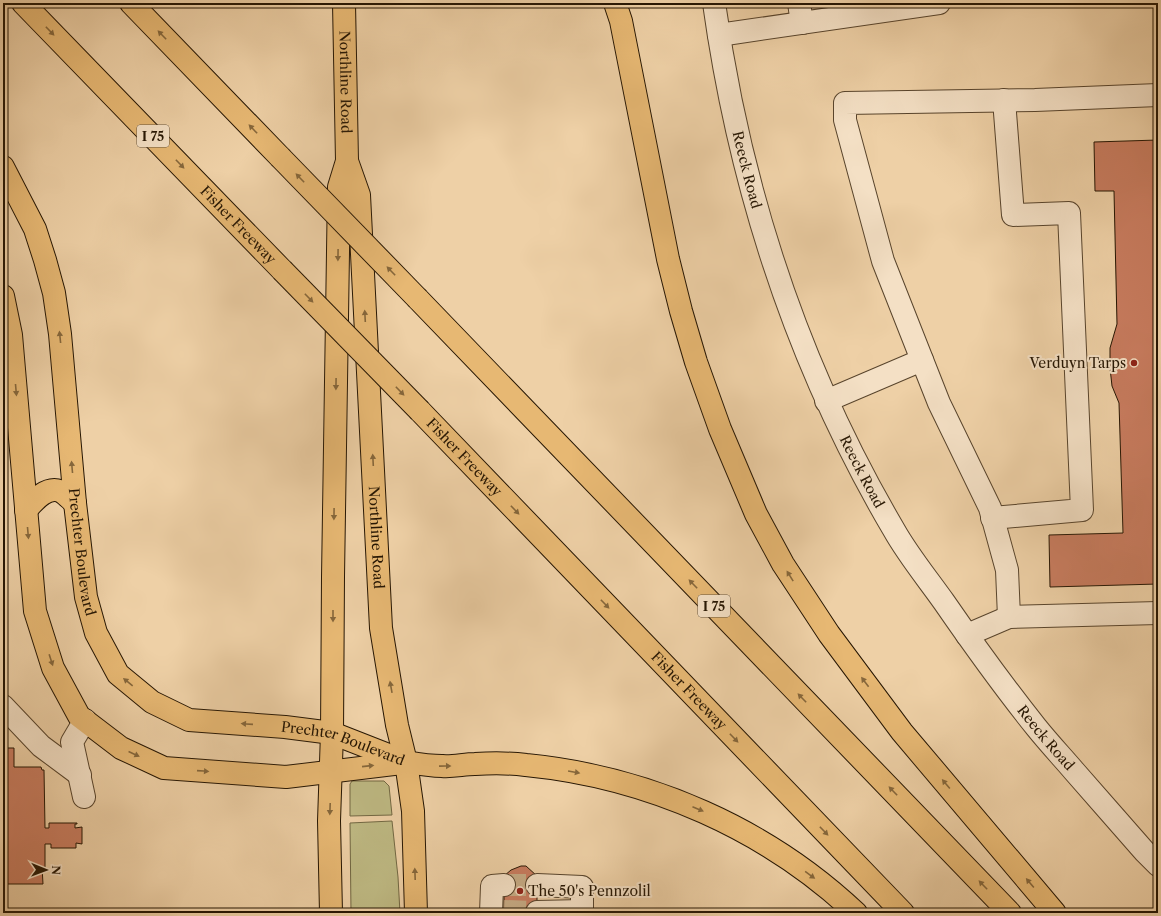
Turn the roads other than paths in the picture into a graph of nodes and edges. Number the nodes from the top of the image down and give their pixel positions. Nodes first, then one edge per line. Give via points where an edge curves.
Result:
1 (23, 3) edge
2 (131, 3) edge
3 (344, 3) edge
4 (615, 3) edge
5 (714, 3) edge
6 (939, 3) edge
7 (800, 13) edge
8 (719, 35) junction
9 (1158, 95) edge
10 (1004, 100) junction
11 (348, 161) junction
12 (3, 167) edge
13 (3, 296) edge
14 (922, 360) junction
15 (826, 401) junction
16 (75, 503) junction
17 (26, 510) junction
18 (992, 518) junction
19 (1158, 613) edge
20 (1009, 617) junction
21 (967, 636) junction
22 (3, 706) edge
23 (85, 720) junction
24 (332, 733) junction
25 (406, 762) junction
26 (331, 770) junction
27 (80, 775) junction
28 (84, 797) dead end
29 (1158, 865) edge
30 (537, 898) tunnel mouth
31 (582, 902) edge
32 (331, 913) edge
33 (416, 913) edge
34 (856, 913) edge
35 (903, 913) edge
36 (1010, 913) edge
37 (1055, 913) edge

1 -> 35 main road, Fisher Freeway / I 75, bridge
36 -> 2 main road, I 75, bridge
3 - 11 main road, Northline Road
37 -> 4 main road via 902,732 829,634 783,564 756,514 720,429 681,311 668,259 621,21
5 - 8 street, Reeck Road
6 - 7 street
7 - 8 street
8 - 15 street, Reeck Road via 738,138 756,210 778,280
9 - 10 street
10 - 14 street via 845,103 845,120 884,261
10 - 18 street via 1012,215 1069,213 1082,510
11 -> 24 main road, Northline Road via 339,187
25 -> 11 main road, Northline Road via 397,725 381,628 359,195
16 -> 12 main road, Prechter Boulevard via 54,293 35,229
13 -> 17 main road, Prechter Boulevard via 11,335
14 - 15 street
14 - 18 street via 939,403 990,508
15 - 21 street, Reeck Road via 895,532
16 - 17 main road via 60,491 49,491 40,494
24 -> 16 main road, Prechter Boulevard via 189,720 152,702 118,674 96,633 86,597
17 -> 23 main road, Prechter Boulevard via 35,611 53,668 79,716
18 - 20 street via 1007,570
19 - 20 street
20 - 21 street
21 - 29 street, Reeck Road via 1037,729
22 - 27 street via 42,746
23 -> 26 main road, Prechter Boulevard via 121,748 164,768 286,777
23 - 27 street via 72,742
24 - 25 main road, Prechter Boulevard
24 - 26 main road, Northline Road
26 -> 25 main road, Prechter Boulevard
33 -> 25 main road, Northline Road via 413,811
25 -> 34 main road via 442,766 525,765 598,776 641,788 709,814 750,835 788,858
26 -> 32 main road, Northline Road
27 - 28 street
30 - 31 street

